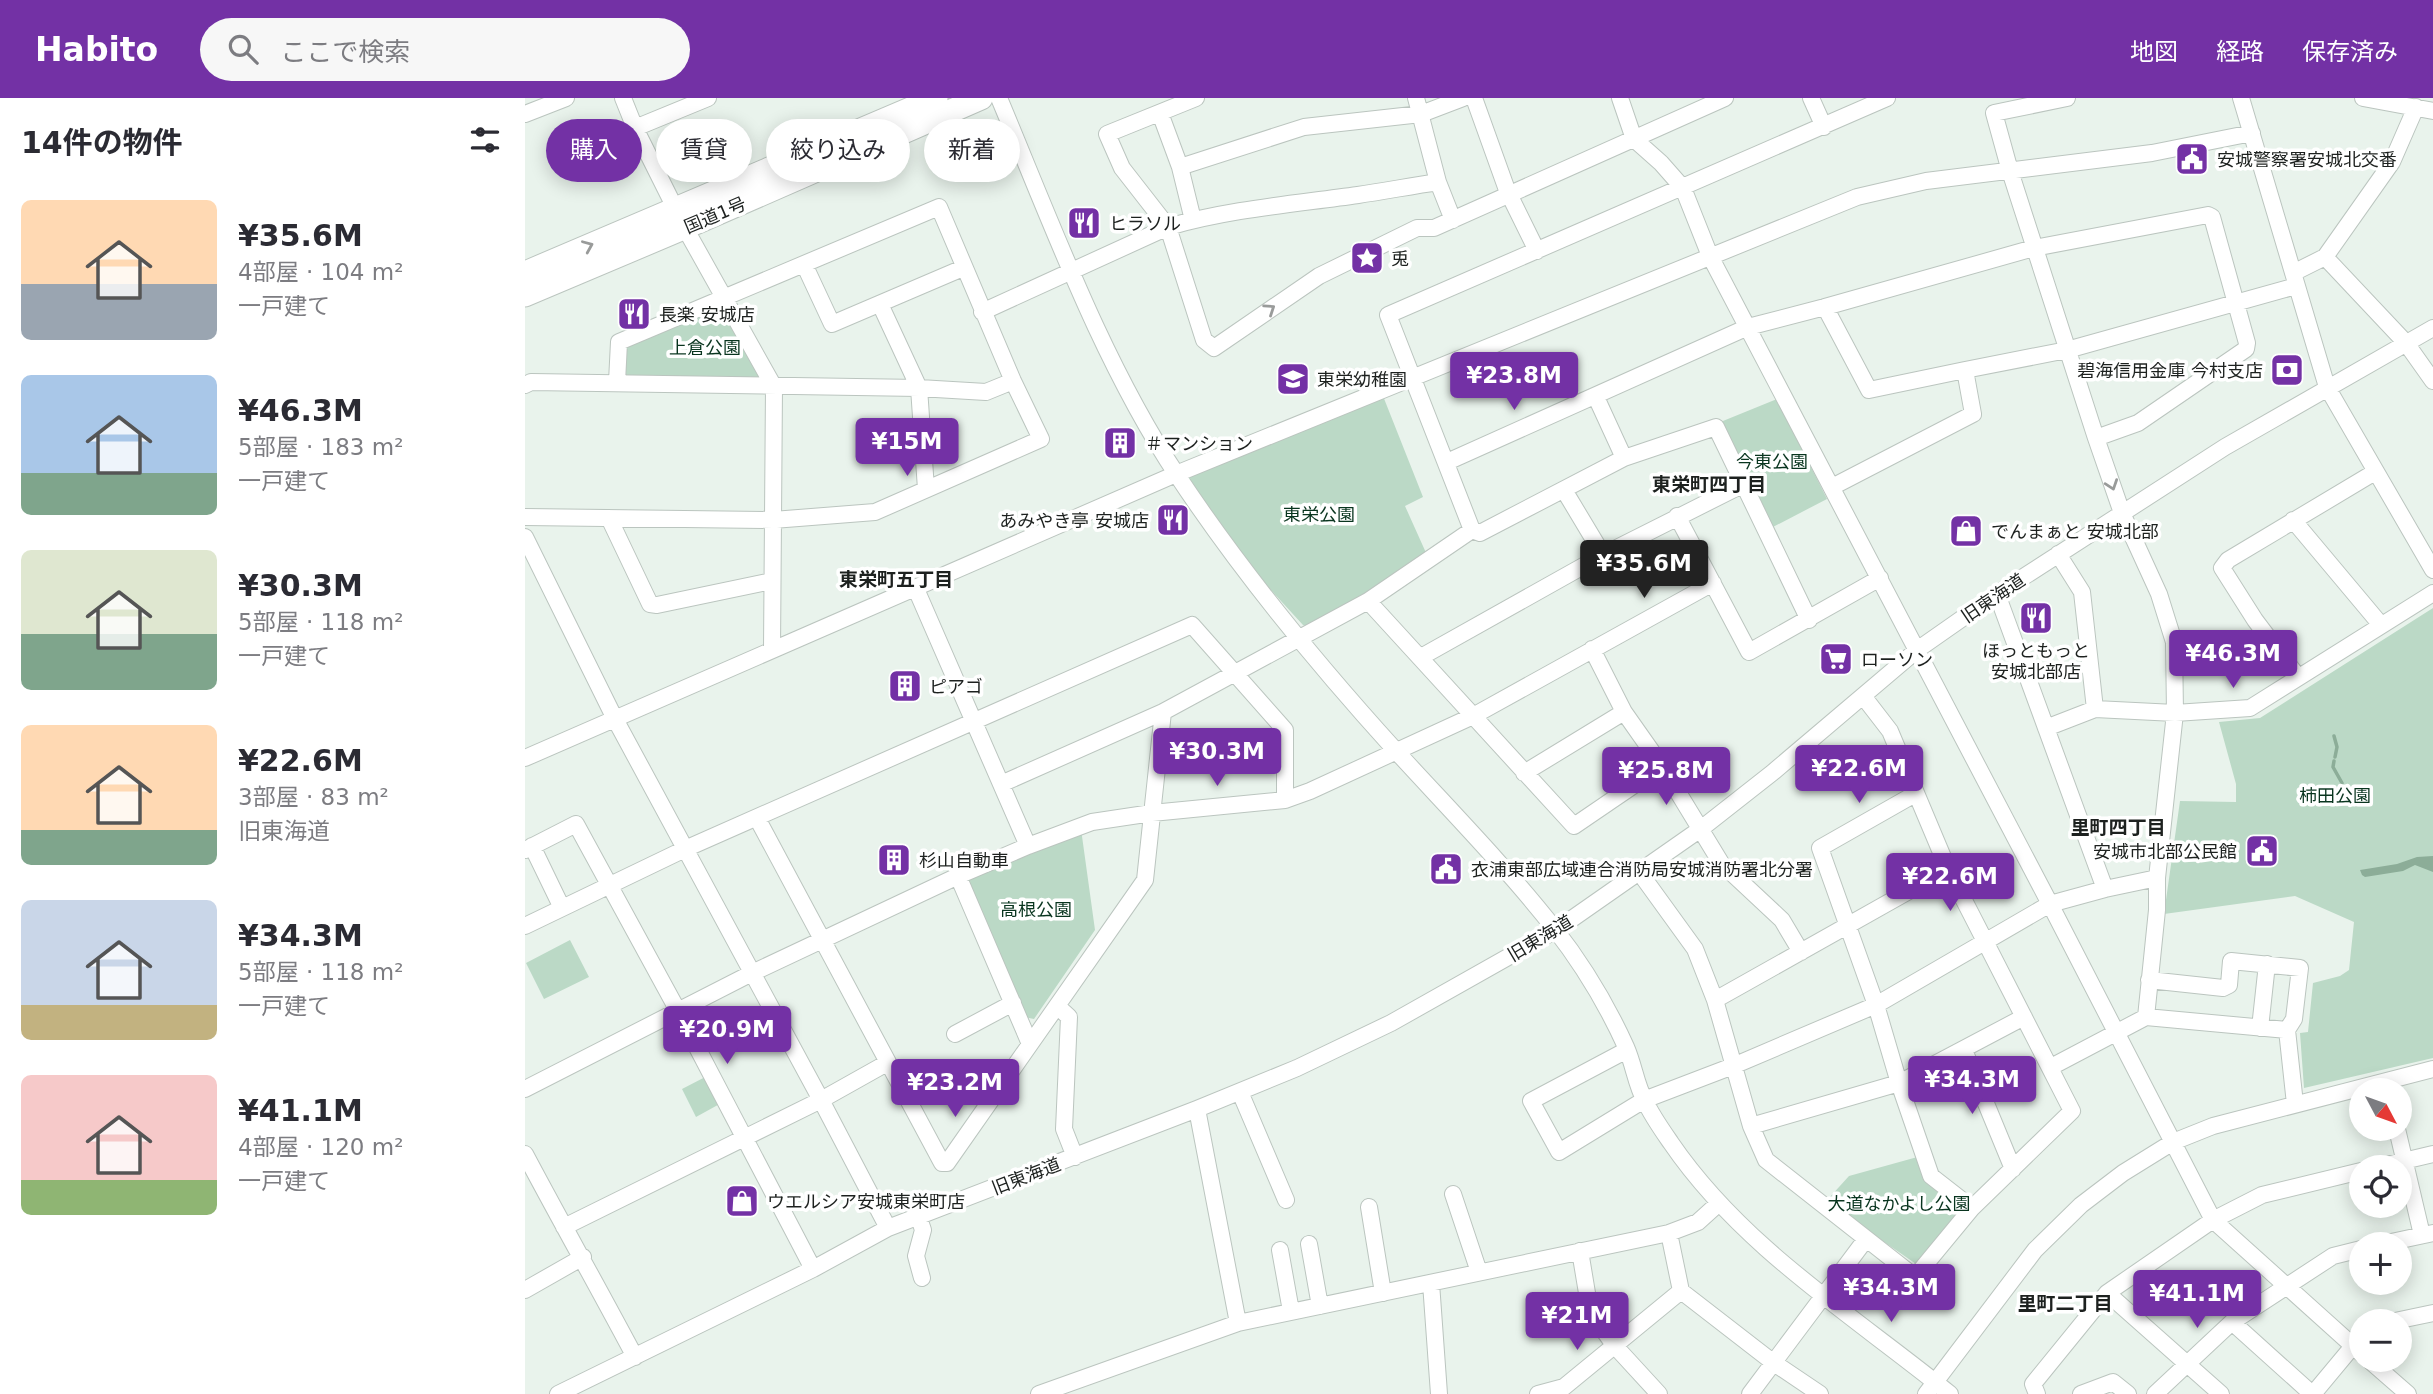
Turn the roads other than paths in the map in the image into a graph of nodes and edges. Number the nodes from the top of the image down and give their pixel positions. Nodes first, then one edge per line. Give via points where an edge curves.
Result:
1 (566, 98) edge
2 (623, 98) edge
3 (708, 98) edge
4 (936, 98) edge
5 (981, 98) edge
6 (999, 98) edge
7 (1196, 98) edge
8 (1416, 98) edge
9 (1463, 98) edge
10 (1474, 98) edge
11 (1620, 98) edge
12 (1725, 98) edge
13 (1811, 98) edge
14 (1887, 98) edge
15 (2067, 98) edge
16 (2241, 98) edge
17 (2363, 98) edge
18 (1992, 105) edge
19 (2416, 107) junction
20 (2433, 111) edge
21 (1160, 113) junction
22 (525, 114) edge
23 (1421, 114) junction
24 (631, 119) edge
25 (642, 125) edge
26 (1824, 127) junction
27 (2252, 133) junction
28 (1634, 139) junction
29 (642, 142) edge
30 (1180, 167) junction
31 (2010, 171) junction
32 (1438, 181) junction
33 (1683, 188) junction
34 (1511, 195) junction
35 (680, 218) junction
36 (1193, 220) junction
37 (1453, 220) junction
38 (1168, 227) junction
39 (2034, 248) junction
40 (1537, 251) junction
41 (1710, 256) junction
42 (2325, 257) junction
43 (804, 264) junction
44 (963, 268) junction
45 (1072, 271) junction
46 (525, 273) edge
47 (2295, 279) junction
48 (525, 295) edge
49 (725, 296) junction
50 (2237, 303) junction
51 (880, 304) junction
52 (1825, 307) junction
53 (982, 312) junction
54 (1748, 327) junction
55 (2433, 328) edge
56 (2406, 343) junction
57 (2067, 351) junction
58 (1965, 370) junction
59 (1414, 378) junction
60 (1013, 381) junction
61 (2433, 381) edge
62 (617, 382) junction
63 (525, 385) edge
64 (774, 387) junction
65 (2327, 387) junction
66 (919, 388) junction
67 (1596, 397) junction
68 (2096, 438) junction
69 (1624, 457) junction
70 (1447, 462) junction
71 (2375, 472) junction
72 (1176, 474) junction
73 (1744, 484) junction
74 (1832, 487) junction
75 (926, 489) junction
76 (1564, 490) junction
77 (2122, 513) junction
78 (1677, 516) junction
79 (525, 517) edge
80 (610, 518) junction
81 (773, 520) junction
82 (2293, 520) junction
83 (1472, 530) junction
84 (525, 537) edge
85 (2058, 554) junction
86 (1603, 555) junction
87 (2433, 570) edge
88 (1880, 578) junction
89 (772, 581) junction
90 (1713, 583) junction
91 (916, 589) junction
92 (2433, 593) edge
93 (1997, 594) junction
94 (1368, 601) junction
95 (1809, 620) junction
96 (2381, 625) junction
97 (1297, 638) junction
98 (772, 649) junction
99 (1592, 649) junction
100 (1917, 650) junction
101 (1421, 657) junction
102 (1235, 672) junction
103 (2298, 677) junction
104 (1863, 696) junction
105 (2095, 709) junction
106 (1163, 712) junction
107 (1624, 712) junction
108 (2175, 713) junction
109 (1473, 716) junction
110 (615, 719) junction
111 (973, 721) junction
112 (2046, 728) junction
113 (1397, 751) junction
114 (525, 758) edge
115 (1662, 766) junction
116 (1524, 773) junction
117 (1001, 784) junction
118 (1915, 794) junction
119 (1285, 800) junction
120 (1152, 813) junction
121 (757, 818) junction
122 (1702, 828) junction
123 (1028, 846) junction
124 (529, 848) edge
125 (685, 849) junction
126 (1948, 869) junction
127 (1640, 873) junction
128 (958, 876) junction
129 (2157, 877) junction
130 (610, 885) junction
131 (2105, 889) junction
132 (2050, 904) junction
133 (562, 908) junction
134 (1847, 925) junction
135 (525, 926) edge
136 (1556, 930) junction
137 (821, 939) junction
138 (1984, 941) junction
139 (1801, 952) junction
140 (2267, 964) junction
141 (752, 973) junction
142 (2149, 980) junction
143 (1715, 999) junction
144 (1013, 1003) junction
145 (1876, 1004) junction
146 (1057, 1006) junction
147 (678, 1011) junction
148 (2024, 1017) junction
149 (2146, 1017) junction
150 (2260, 1028) junction
151 (2287, 1030) junction
152 (2117, 1033) junction
153 (955, 1034) dead end
154 (1030, 1044) junction
155 (1627, 1050) junction
156 (1964, 1050) junction
157 (887, 1063) junction
158 (1733, 1066) junction
159 (2051, 1067) junction
160 (2433, 1069) edge
161 (2408, 1078) edge
162 (1899, 1083) junction
163 (525, 1089) edge
164 (1240, 1092) junction
165 (2349, 1093) edge
166 (821, 1100) junction
167 (1644, 1100) junction
168 (2295, 1104) junction
169 (1197, 1109) junction
170 (1751, 1126) junction
171 (745, 1138) junction
172 (2173, 1142) junction
173 (525, 1154) edge
174 (2433, 1154) edge
175 (1075, 1157) junction
176 (2412, 1159) edge
177 (2013, 1169) junction
178 (2349, 1174) edge
179 (2412, 1183) edge
180 (1453, 1194) dead end
181 (1286, 1200) dead end
182 (1719, 1203) junction
183 (1369, 1207) dead end
184 (1972, 1208) junction
185 (919, 1218) junction
186 (2213, 1220) junction
187 (564, 1227) junction
188 (888, 1228) junction
189 (1669, 1233) junction
190 (2428, 1234) edge
191 (1865, 1239) junction
192 (1309, 1244) dead end
193 (1280, 1250) dead end
194 (1580, 1251) junction
195 (2349, 1252) edge
196 (583, 1257) junction
197 (813, 1269) junction
198 (1479, 1272) junction
199 (922, 1278) dead end
200 (1431, 1283) junction
201 (2288, 1287) junction
202 (525, 1290) edge
203 (1681, 1291) junction
204 (1383, 1293) junction
205 (2107, 1293) junction
206 (1824, 1295) junction
207 (1320, 1306) junction
208 (1291, 1311) junction
209 (2433, 1312) edge
210 (2412, 1317) edge
211 (2232, 1322) junction
212 (1238, 1323) junction
213 (2349, 1339) edge
214 (1614, 1345) junction
215 (2349, 1356) edge
216 (635, 1357) junction
217 (1774, 1363) junction
218 (2186, 1364) junction
219 (2383, 1372) edge
220 (1931, 1388) edge
221 (1567, 1390) edge
222 (558, 1394) edge
223 (1039, 1394) edge
224 (1439, 1394) edge
225 (1538, 1394) edge
226 (1660, 1394) edge
227 (1751, 1394) edge
228 (1820, 1394) edge
229 (1950, 1394) edge
230 (2037, 1394) edge
231 (2081, 1394) edge
232 (2128, 1394) edge
233 (2155, 1394) edge
234 (2221, 1394) edge
235 (2312, 1394) edge
236 (2408, 1394) edge

1 - 22 street
2 - 24 street
3 - 25 street
4 - 35 highway, 国道1号
5 - 35 highway, 国道1号
6 - 45 street
7 - 21 street
8 - 23 street
9 - 23 street
10 - 34 street
11 - 28 street
12 - 28 street
13 - 26 street
14 - 26 street
15 - 18 street
16 - 27 street
17 - 19 street
18 - 31 street
19 - 20 street
19 - 42 street via 2392,162
21 - 30 street
21 - 38 street via 1107,134 1122,168
23 - 30 street via 1304,127
23 - 32 street
26 - 33 street
27 - 31 street via 2152,153
27 - 47 street
28 - 33 street
28 - 34 street
29 - 35 street
30 - 36 street
31 - 39 street
31 - 41 street via 1926,181 1857,197
32 - 36 street
32 - 37 street
33 - 40 street
33 - 41 street
34 - 37 street
34 - 40 street
46 -> 35 highway, 国道1号
35 - 48 highway, 国道1号
35 - 49 street
36 - 38 street
38 -> 37 street via 1204,340 1214,348 1319,276 1417,228 1434,229
38 - 45 street
39 - 50 street via 2208,215
39 - 52 street
39 - 57 street
40 - 59 street via 1388,315
41 - 54 street
41 - 59 street
42 - 47 street
42 - 56 street
43 - 44 street via 939,207
43 - 49 street
43 - 51 street via 832,324
44 - 51 street
44 - 53 street
45 - 53 street
45 - 72 street via 1129,396
47 - 50 street
47 - 65 street
49 - 62 street via 619,342
49 - 64 street
50 - 57 street
50 - 68 street via 2246,349 2138,423
51 - 66 street
52 - 54 street
52 - 58 street via 1869,390
53 - 60 street
54 - 67 street
54 - 74 street
55 - 56 street, 旧東海道
56 - 61 street
56 - 65 street, 旧東海道
57 - 58 street
57 - 68 street
58 - 74 street via 1973,414 1969,418
59 - 70 street
59 - 72 street
60 - 66 street via 986,392
60 - 75 street via 1041,439
62 - 63 street
62 - 64 street
64 - 66 street
64 - 81 street
65 - 71 street
65 - 77 street, 旧東海道
66 - 75 street
67 - 69 street
67 - 70 street
68 -> 77 street
69 - 73 street via 1716,426
69 - 76 street
70 - 83 street
71 - 82 street
71 - 87 street
72 - 91 street
72 - 97 street
73 - 78 street
73 - 95 street
74 - 88 street
75 - 81 street via 875,512
76 - 83 street via 1480,533
76 - 86 street
77 - 85 street, 旧東海道
77 - 108 street via 2159,594 2174,642
78 - 86 street
78 - 90 street
79 - 80 street
80 - 81 street
80 - 89 street via 650,604
81 - 89 street
82 - 96 street
82 - 103 street via 2222,568
83 - 94 street
84 - 110 street
85 - 93 street, 旧東海道
85 - 105 street via 2082,592
86 - 101 street
88 - 95 street
88 - 100 street
89 - 98 street
90 - 95 street via 1749,652
90 - 99 street
91 - 98 street
91 - 111 street
92 - 96 street
93 - 100 street, 旧東海道
93 - 112 street
94 - 97 street
94 - 101 street
96 - 103 street
97 - 102 street
97 - 113 street
98 - 110 street
99 - 107 street
99 - 109 street
100 - 104 street, 旧東海道
100 - 132 street
101 - 109 street
102 - 106 street
102 - 111 street via 1192,625
102 - 119 street via 1285,730
103 - 108 street via 2249,708
104 - 118 street via 1890,732
104 - 122 street, 旧東海道
105 - 108 street
105 - 112 street
106 - 117 street
106 - 120 street
107 - 115 street
107 - 116 street
108 - 129 street
109 - 113 street
109 - 116 street
110 - 114 street
110 - 125 street
111 - 117 street
111 - 121 street
112 - 131 street
113 - 119 street
113 - 136 street
115 - 116 street via 1574,826
115 - 122 street
117 - 123 street
118 - 126 street
118 - 134 street via 1821,848
119 - 120 street
120 - 123 street via 1092,822
120 - 146 street via 1145,880
121 - 125 street
121 - 137 street
122 - 127 street, 旧東海道
122 - 139 street via 1721,863 1782,920
123 - 128 street
124 - 130 street via 576,824
124 - 133 street
125 - 130 street
125 - 141 street
126 - 134 street
126 - 138 street
127 - 136 street, 旧東海道
127 - 143 street via 1695,949
128 - 137 street
128 - 144 street
129 - 131 street
129 - 142 street
130 - 133 street
130 - 147 street
131 - 132 street
132 - 138 street
132 - 152 street
133 - 135 street
134 - 139 street
134 - 145 street
136 - 155 street via 1597,989
136 - 164 street, 旧東海道 via 1391,1023
137 - 141 street
137 - 157 street
138 - 145 street
138 - 148 street
139 - 143 street
140 - 142 street via 2231,961 2229,985 2223,988
140 - 150 street
140 - 151 street via 2300,968 2294,1018
141 - 147 street
141 - 166 street
142 - 149 street
143 - 158 street
144 - 153 street
144 - 154 street
145 - 158 street
145 - 162 street
146 - 154 street
146 - 175 street via 1069,1017 1064,1129
147 - 163 street
147 - 171 street
148 - 156 street
148 - 159 street
149 - 150 street
149 - 152 street
150 - 151 street
151 - 168 street
152 - 159 street
152 - 172 street
154 - 157 street via 947,1163 941,1163
155 - 167 street
155 - 167 street via 1531,1101 1559,1152
156 - 162 street
156 - 177 street
157 - 166 street
158 - 167 street
158 - 170 street
159 - 177 street via 2072,1111
160 - 161 street
162 - 170 street
162 - 184 street via 1931,1176
164 - 169 street, 旧東海道
164 - 181 street
165 - 168 street
166 - 171 street
166 - 188 street
167 - 182 street via 1672,1145
168 - 172 street
169 - 175 street, 旧東海道
169 - 212 street
170 - 191 street via 1766,1160
171 - 187 street
171 - 197 street
172 - 186 street
172 - 220 street via 2081,1205 2035,1250
173 - 187 street
174 - 176 street
175 - 185 street, 旧東海道
177 - 184 street
178 - 186 street via 2262,1195
179 - 190 street
180 - 198 street
182 - 189 street via 1698,1222
182 - 206 street
183 - 204 street
184 - 191 street via 1915,1277
185 - 188 street, 旧東海道
185 - 199 street via 923,1230 916,1256
186 - 201 street
186 - 205 street
187 - 196 street
188 - 197 street, 旧東海道
189 - 194 street
189 - 203 street
191 - 206 street
192 - 207 street
193 - 208 street
194 - 198 street
194 - 214 street via 1590,1311
195 - 201 street via 2333,1256
196 - 202 street
196 - 216 street
197 - 216 street, 旧東海道
198 - 200 street
200 - 204 street
200 - 224 street
201 - 211 street
201 - 213 street
203 - 214 street
203 - 217 street
204 - 207 street
205 - 218 street
205 - 230 street via 2033,1384
206 - 217 street
206 - 220 street
207 - 208 street
208 - 212 street
209 - 210 street
211 - 218 street
211 - 235 street
212 - 223 street
214 - 221 street
214 - 226 street
215 - 235 street
216 - 222 street, 旧東海道
217 - 227 street
217 - 228 street
218 - 233 street
218 - 234 street
219 - 236 street
220 - 229 street
221 - 225 street
231 - 232 street via 2113,1382

